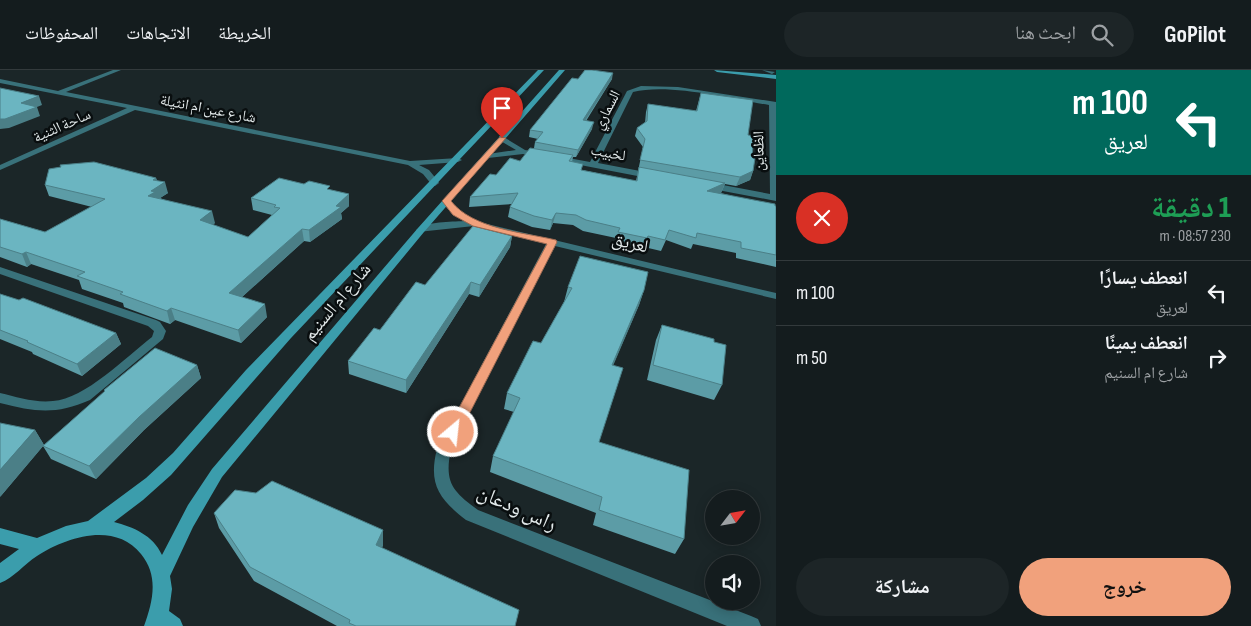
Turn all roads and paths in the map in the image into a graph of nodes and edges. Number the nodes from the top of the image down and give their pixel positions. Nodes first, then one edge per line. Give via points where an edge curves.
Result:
1 (118, 70) edge
2 (542, 70) edge
3 (562, 70) edge
4 (717, 70) edge
5 (755, 70) edge
6 (772, 73) edge
7 (0, 81) edge
8 (58, 93) junction
9 (774, 103) edge
10 (134, 108) junction
11 (502, 138) junction
12 (523, 152) junction
13 (488, 156) junction
14 (458, 160) junction
15 (410, 163) junction
16 (593, 165) junction
17 (0, 168) edge
18 (660, 177) edge
19 (435, 183) junction
20 (698, 184) edge
21 (775, 198) edge
22 (446, 201) junction
23 (476, 224) junction
24 (421, 230) junction
25 (552, 242) junction
26 (0, 270) edge
27 (776, 296) edge
28 (0, 398) edge
29 (91, 528) junction
30 (0, 536) edge
31 (38, 546) junction
32 (162, 573) junction
33 (0, 575) edge
34 (162, 623) edge
35 (751, 626) edge

1 - 8 street
2 - 14 main road, شارع ام السنيم
3 - 11 main road, شارع ام السنيم
4 - 6 main road
5 - 6 main road
7 - 8 street, شارع عين ام انثيلة
8 - 10 street, شارع عين ام انثيلة
9 - 16 street, السماري via 660,87 635,88 630,91
9 - 21 street, الظعاين
10 - 15 street, شارع عين ام انثيلة
10 - 17 street, ساحة الثنية
11 - 12 street, لخبيب
11 - 13 main road, شارع ام السنيم
12 - 13 street, لخبيب
12 - 16 street, لخبيب
13 - 22 main road, شارع ام السنيم
14 - 15 street, شارع عين ام انثيلة
14 - 19 main road, شارع ام السنيم
15 - 19 street, شارع عين ام انثيلة via 426,172
16 - 18 street, لخبيب
19 - 29 main road, شارع ام السنيم via 250,374 158,477 123,507
20 - 21 street
22 - 23 street, لعريق via 456,213
22 - 24 main road, شارع ام السنيم
23 - 24 street, لعريق
23 - 25 street, لعريق
24 - 32 main road, شارع ام السنيم via 217,473 192,509
25 - 27 street, لعريق
25 - 35 street, راس ودعان via 444,449 439,467 442,484 454,502 472,515
26 - 28 street via 152,323 160,331 157,339 74,403 48,408
29 - 31 main road
29 - 32 main road via 120,530 140,540 154,554
30 - 31 main road
31 - 33 main road
32 - 34 main road

